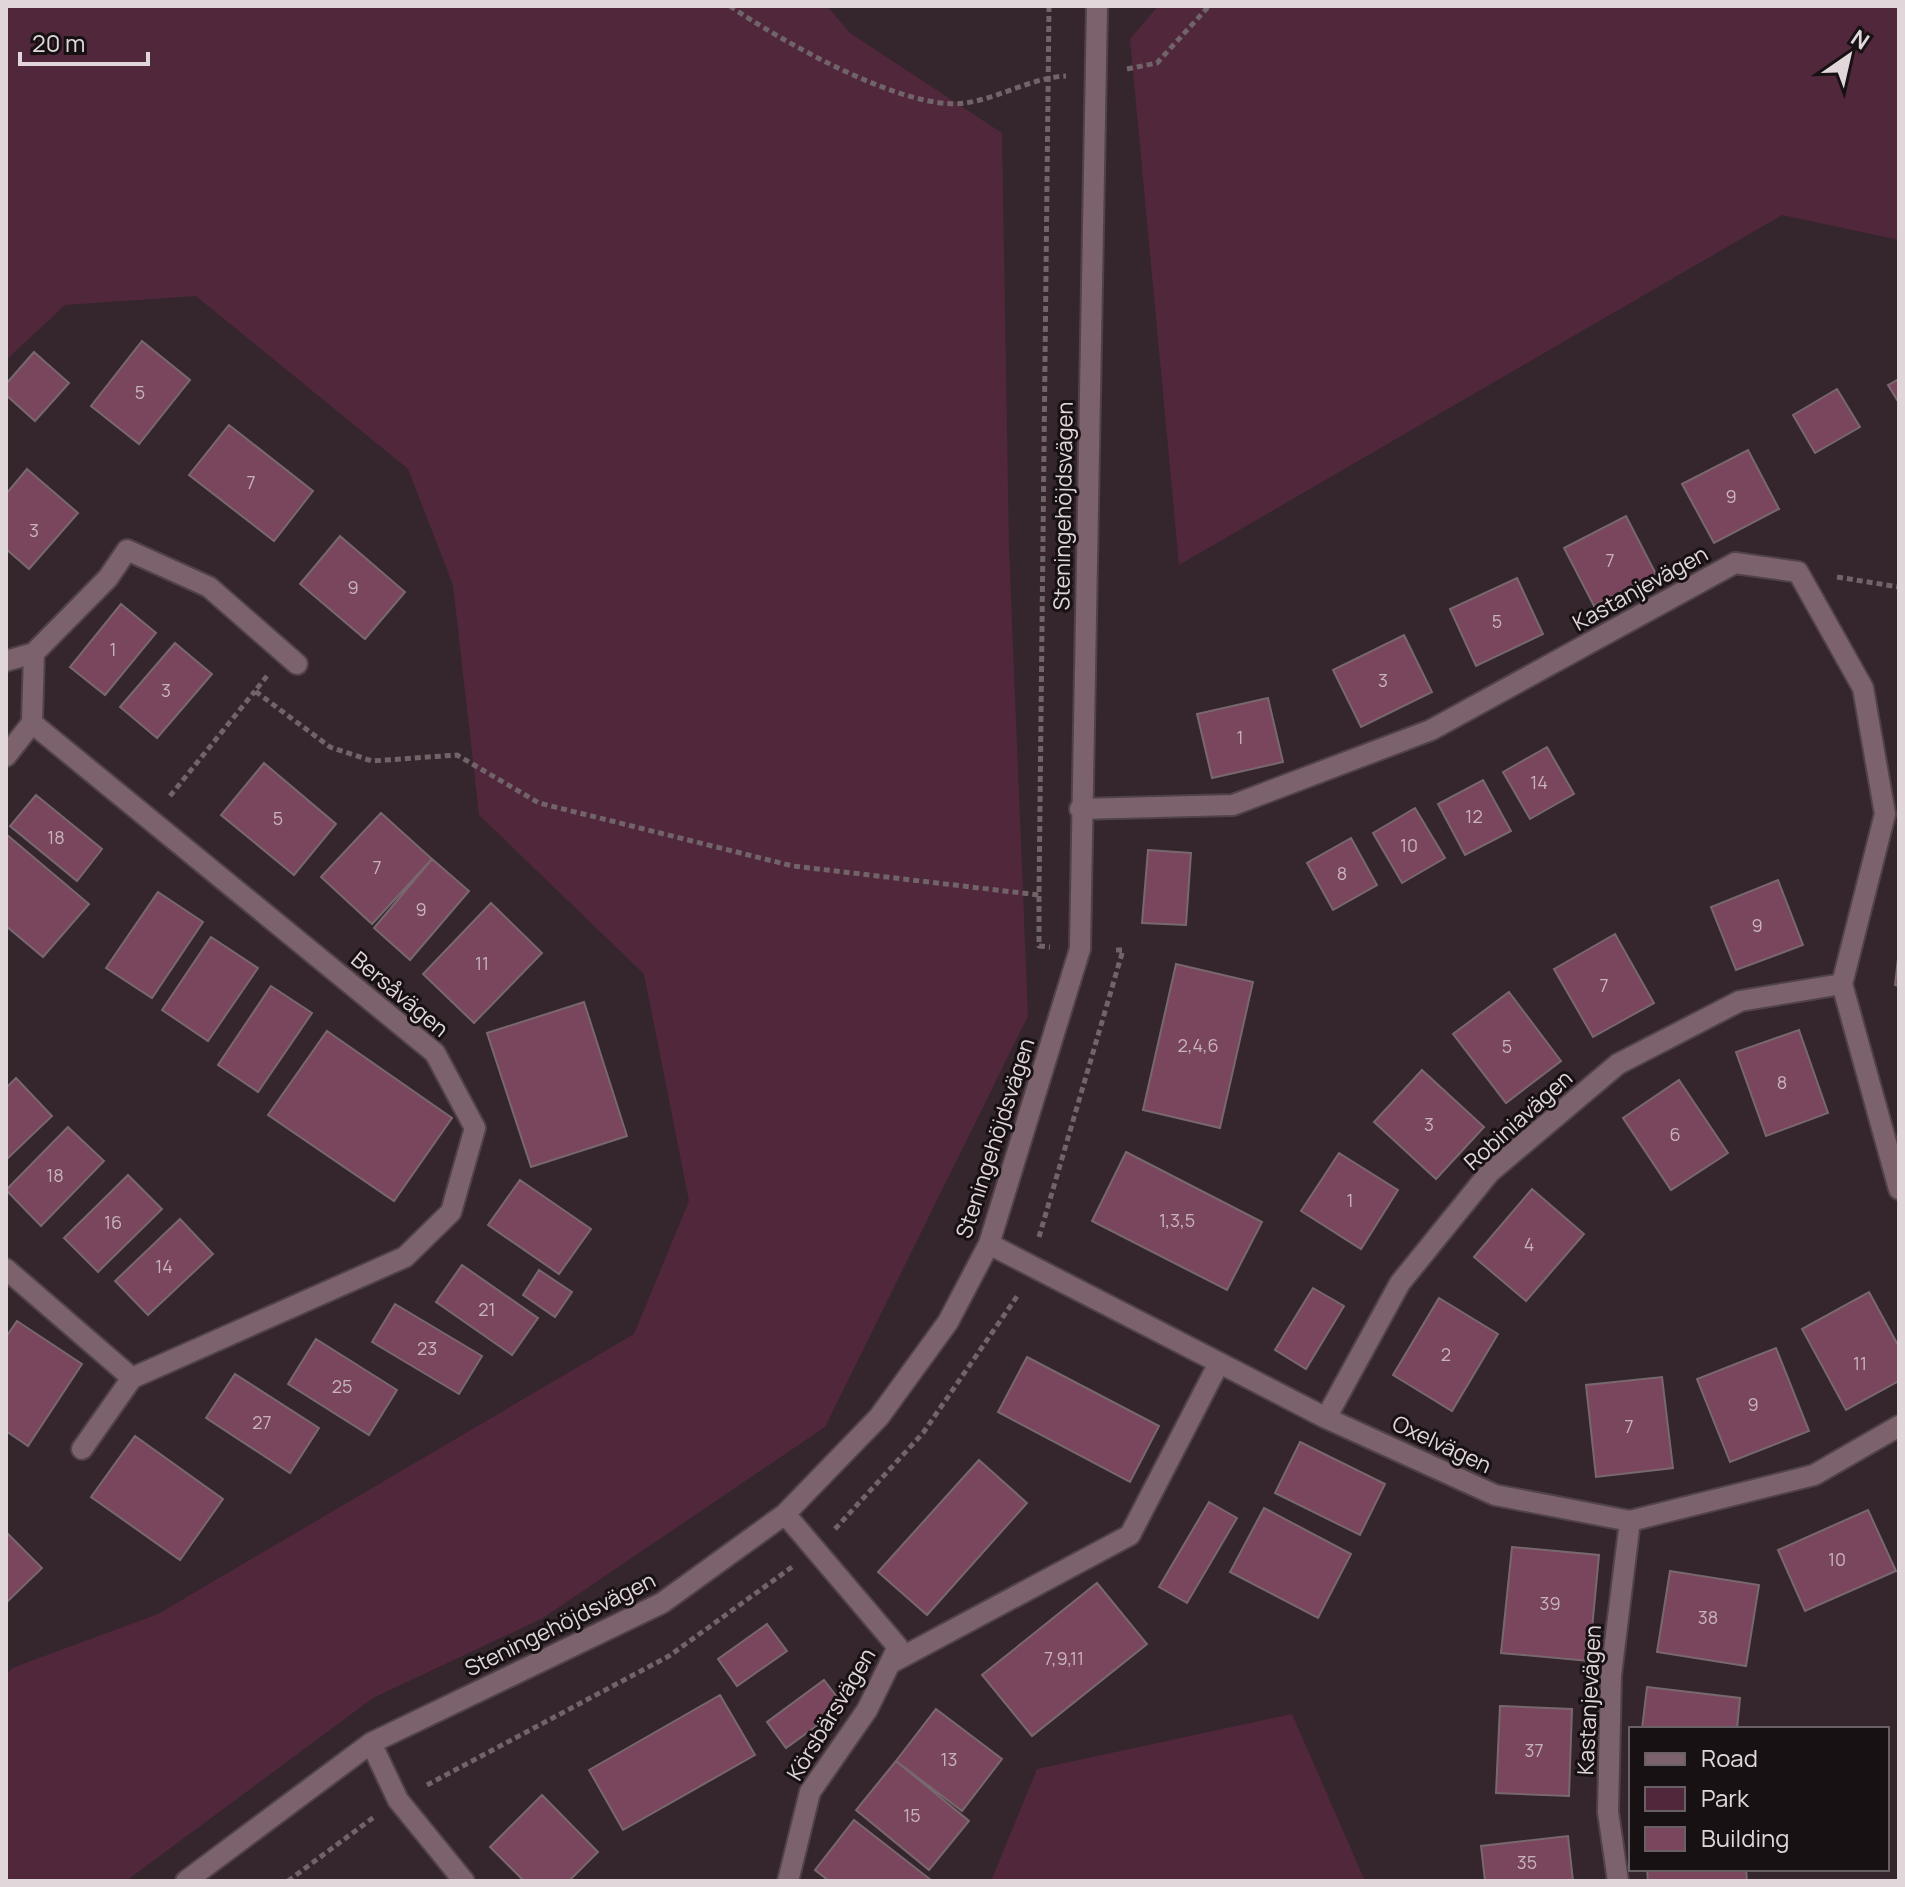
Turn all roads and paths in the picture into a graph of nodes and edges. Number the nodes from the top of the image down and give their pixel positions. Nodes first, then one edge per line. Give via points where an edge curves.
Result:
1 (730, 6) edge
2 (1049, 6) edge
3 (1097, 6) edge
4 (1209, 6) edge
5 (1096, 74) junction
6 (1047, 77) junction
7 (1798, 572) junction
8 (1899, 587) edge
9 (34, 653) junction
10 (290, 659) joint
11 (6, 661) edge
12 (255, 691) junction
13 (32, 723) junction
14 (6, 756) edge
15 (1080, 809) junction
16 (151, 820) junction
17 (1039, 895) junction
18 (1080, 949) junction
19 (1842, 984) junction
20 (1899, 1189) edge
21 (989, 1244) junction
22 (1031, 1266) junction
23 (6, 1269) edge
24 (1219, 1363) junction
25 (132, 1378) junction
26 (1326, 1418) junction
27 (1899, 1426) edge
28 (82, 1449) dead end
29 (785, 1514) junction
30 (1630, 1521) junction
31 (816, 1550) junction
32 (891, 1663) junction
33 (371, 1743) junction
34 (398, 1800) junction
35 (186, 1881) edge
36 (288, 1881) edge
37 (464, 1881) edge
38 (788, 1881) edge
39 (1618, 1881) edge

1 - 6 path via 767,31 908,98 964,103
2 - 6 path
3 - 5 street, Steningehöjdsvägen
4 - 5 path via 1157,63
5 - 6 path
5 - 15 street, Steningehöjdsvägen
6 - 17 path
7 - 8 path
7 - 15 street, Kastanjevägen via 1735,563 1431,730 1233,805
7 - 19 street via 1863,688 1885,814
9 - 10 street via 108,578 127,550 209,587
9 - 11 street
9 - 13 street
10 - 12 path
12 - 16 path
12 - 17 path via 330,747 372,761 457,755 539,803 778,862
13 - 14 street
13 - 16 street, Bersåvägen
15 - 18 street, Steningehöjdsvägen
16 - 25 street, Bersåvägen via 435,1053 475,1128 451,1212 405,1257
17 - 18 path via 1039,946
18 - 21 street, Steningehöjdsvägen
18 - 22 path via 1123,950
19 - 20 street
19 - 26 street, Robiniavägen via 1740,1001 1618,1064 1502,1162 1400,1283
21 - 22 street, Oxelvägen
21 - 29 street, Steningehöjdsvägen via 948,1322 879,1417
22 - 24 street, Oxelvägen
22 - 31 path via 1017,1298 923,1433
23 - 25 street
24 - 26 street, Oxelvägen
24 - 32 street via 1130,1535
25 - 28 street
26 - 30 street, Oxelvägen via 1495,1495
27 - 30 street, Oxelvägen via 1814,1475
29 - 31 street, Körsbärsvägen
29 - 33 street, Steningehöjdsvägen via 662,1603
30 - 39 street, Kastanjevägen via 1611,1675 1608,1812
31 - 32 street, Körsbärsvägen via 898,1647
31 - 34 path via 669,1656
32 - 38 street, Körsbärsvägen via 867,1710 810,1792
33 - 34 street
33 - 35 street, Steningehöjdsvägen
34 - 36 path
34 - 37 street

